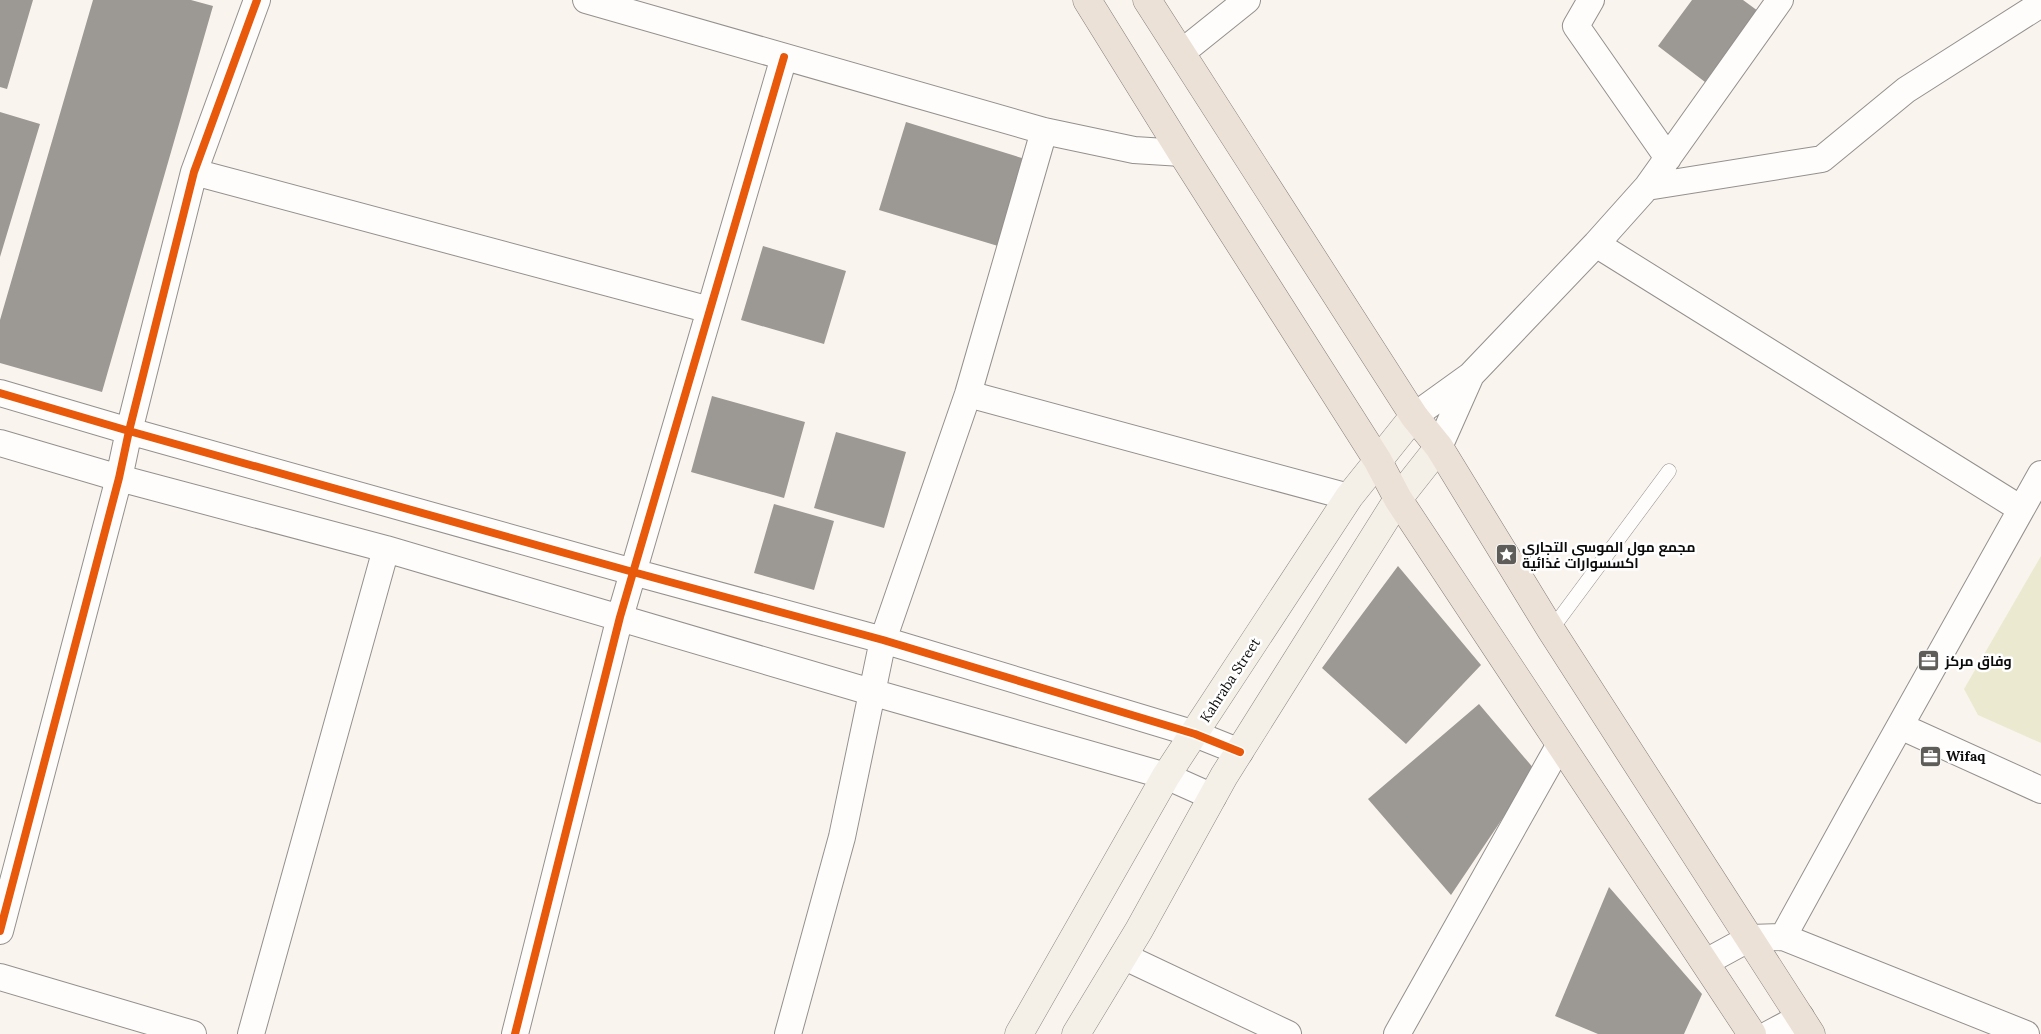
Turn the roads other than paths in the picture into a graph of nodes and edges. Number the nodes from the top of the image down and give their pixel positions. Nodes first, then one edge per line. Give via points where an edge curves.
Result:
1 (257, 0) edge
2 (586, 0) edge
3 (1087, 0) edge
4 (1147, 0) edge
5 (1246, 0) edge
6 (1591, 0) edge
7 (1780, 0) edge
8 (2041, 4) edge
9 (1181, 53) junction
10 (784, 57) junction
11 (1044, 132) junction
12 (1182, 153) junction
13 (1668, 158) junction
14 (194, 172) junction
15 (1647, 187) junction
16 (1596, 244) junction
17 (710, 310) junction
18 (1471, 375) junction
19 (0, 392) edge
20 (968, 394) junction
21 (1414, 416) junction
22 (129, 431) junction
23 (0, 443) edge
24 (1439, 447) junction
25 (1378, 461) junction
26 (1669, 471) dead end
27 (2041, 474) edge
28 (119, 478) junction
29 (1349, 497) junction
30 (1398, 499) junction
31 (2021, 509) junction
32 (386, 549) junction
33 (634, 572) junction
34 (620, 617) junction
35 (1551, 630) junction
36 (884, 640) junction
37 (871, 692) junction
38 (1900, 726) junction
39 (1194, 734) junction
40 (1560, 744) junction
41 (1240, 752) junction
42 (1166, 776) junction
43 (2041, 790) edge
44 (1213, 797) junction
45 (0, 931) edge
46 (1784, 937) junction
47 (1750, 938) junction
48 (1123, 956) junction
49 (1706, 962) junction
50 (0, 977) edge
51 (1806, 1025) edge
52 (193, 1034) edge
53 (251, 1034) edge
54 (515, 1034) edge
55 (788, 1034) edge
56 (1019, 1034) edge
57 (1076, 1034) edge
58 (1288, 1034) edge
59 (1397, 1034) edge
60 (1752, 1034) edge
61 (1770, 1034) edge
62 (2026, 1034) edge

1 - 14 street
2 - 10 street
3 - 12 main road
4 - 9 main road
5 - 9 street
6 - 13 street via 1576,26
7 - 13 street
8 - 15 street via 1906,90 1822,159
9 - 21 main road
10 - 11 street
10 - 17 street
11 - 12 street via 1134,150
11 - 20 street
12 - 25 main road
13 - 15 street
14 - 17 street
14 - 22 street
15 - 16 street
16 - 18 street
16 - 31 street
17 - 33 street
18 - 21 street
18 - 24 street
19 - 22 street
20 - 29 street
20 - 36 street
21 - 24 main road
21 - 25 main road, Kahraba Street
22 - 28 street
22 - 33 street
23 - 28 street
24 - 30 main road
24 - 35 main road
25 - 29 main road, Kahraba Street
25 - 30 main road
26 - 35 lane
27 - 31 street
28 - 32 street
28 - 45 street
29 - 39 main road, Kahraba Street
30 - 40 main road
30 - 41 main road
31 - 38 street
32 - 34 street
32 - 53 street
33 - 34 street
33 - 36 street
34 - 37 street
34 - 54 street
35 - 47 main road
36 - 37 street
36 - 39 street
37 - 42 street
37 - 55 street via 842,837
38 - 43 street
38 - 46 street
39 - 41 street
39 - 42 main road, Kahraba Street
40 - 49 main road
40 - 59 street
41 - 44 main road
42 - 44 street
42 - 56 main road, Kahraba Street
44 - 48 main road
46 - 47 street
46 - 62 street
47 - 49 street
47 - 51 main road
48 - 57 main road
48 - 58 street
49 - 60 main road
50 - 52 street
51 - 61 street

